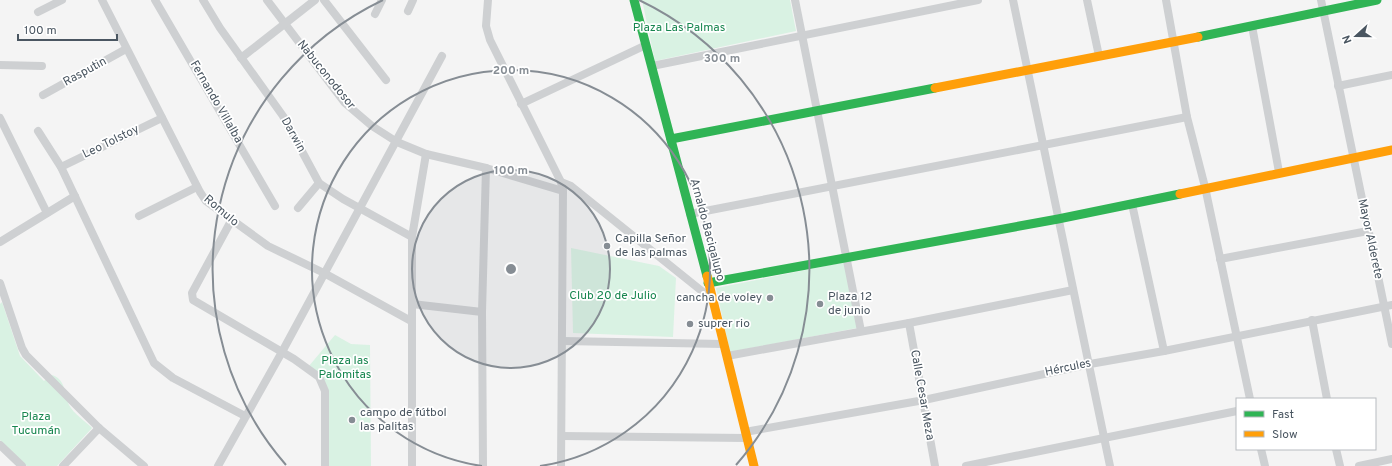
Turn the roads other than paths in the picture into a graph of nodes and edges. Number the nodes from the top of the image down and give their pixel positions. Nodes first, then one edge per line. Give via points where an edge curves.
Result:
1 (62, 0) edge
2 (102, 0) edge
3 (155, 0) edge
4 (203, 0) edge
5 (267, 0) edge
6 (315, 0) edge
7 (324, 0) edge
8 (382, 0) edge
9 (413, 0) edge
10 (488, 0) edge
11 (634, 0) edge
12 (795, 0) edge
13 (978, 0) edge
14 (1013, 0) edge
15 (1088, 0) edge
16 (1166, 0) edge
17 (1321, 0) edge
18 (1377, 0) edge
19 (1323, 10) junction
20 (408, 11) dead end
21 (38, 12) dead end
22 (375, 14) dead end
23 (285, 24) junction
24 (1252, 26) junction
25 (802, 36) junction
26 (1174, 40) junction
27 (646, 45) junction
28 (126, 49) junction
29 (442, 56) dead end
30 (1099, 56) junction
31 (241, 58) junction
32 (0, 65) edge
33 (42, 66) dead end
34 (652, 66) junction
35 (1028, 70) junction
36 (1392, 75) edge
37 (386, 80) dead end
38 (1338, 86) junction
39 (43, 95) dead end
40 (521, 104) junction
41 (818, 110) junction
42 (1187, 117) junction
43 (0, 118) edge
44 (162, 118) junction
45 (38, 131) dead end
46 (671, 139) junction
47 (397, 142) junction
48 (1043, 145) junction
49 (1392, 150) edge
50 (426, 154) junction
51 (1353, 158) junction
52 (61, 167) junction
53 (486, 168) junction
54 (1280, 172) junction
55 (561, 182) junction
56 (320, 183) junction
57 (833, 185) junction
58 (198, 187) junction
59 (1205, 187) junction
60 (563, 191) junction
61 (75, 196) junction
62 (1132, 204) junction
63 (275, 206) dead end
64 (359, 207) junction
65 (298, 208) dead end
66 (47, 214) junction
67 (690, 214) junction
68 (139, 216) dead end
69 (1058, 219) junction
70 (232, 221) junction
71 (1368, 231) junction
72 (412, 237) junction
73 (0, 242) edge
74 (848, 256) junction
75 (1220, 259) junction
76 (324, 273) junction
77 (0, 283) edge
78 (708, 283) junction
79 (1073, 290) junction
80 (2, 298) edge
81 (713, 300) junction
82 (412, 304) junction
83 (1388, 306) edge
84 (482, 312) junction
85 (1312, 320) junction
86 (411, 321) junction
87 (909, 323) junction
88 (861, 331) junction
89 (1237, 336) junction
90 (563, 341) junction
91 (723, 344) junction
92 (1392, 344) edge
93 (1164, 351) junction
94 (282, 352) junction
95 (727, 356) junction
96 (1090, 364) junction
97 (1250, 398) edge
98 (1327, 398) edge
99 (924, 400) junction
100 (1236, 411) edge
101 (245, 416) junction
102 (99, 428) junction
103 (745, 435) junction
104 (562, 436) junction
105 (1105, 438) junction
106 (0, 445) edge
107 (1261, 450) edge
108 (1336, 450) edge
109 (1392, 459) edge
110 (22, 466) edge
111 (63, 466) edge
112 (144, 466) edge
113 (218, 466) edge
114 (325, 466) edge
115 (412, 466) edge
116 (483, 466) edge
117 (561, 466) edge
118 (754, 466) edge
119 (935, 466) edge
120 (966, 466) edge
121 (1110, 466) edge
122 (1265, 466) edge
123 (1340, 466) edge
124 (1359, 466) edge

1 - 21 street
2 - 28 street, Romulo
3 - 63 street, Fernando Villalba
4 - 31 street, Darwin
5 - 23 street, Nabuconodosor
6 - 23 street
7 - 37 street
8 - 22 street
9 - 20 street
10 - 40 street via 486,26 490,40
11 - 27 street, Arnaldo Bacigalupo
12 - 25 street
13 - 25 street
14 - 35 street
15 - 30 street
16 - 26 street
17 - 19 street, Mayor Alderete
18 - 19 street
19 - 24 street
19 - 38 street, Mayor Alderete
23 - 31 street
23 - 47 street, Nabuconodosor via 345,103 372,126
24 - 26 street
24 - 54 street
25 - 34 street
25 - 41 street
26 - 30 street
26 - 42 street
27 - 34 street, Arnaldo Bacigalupo
27 - 40 street
28 - 39 street, Rasputin
28 - 44 street, Romulo
29 - 47 street
30 - 35 street
31 - 56 street, Darwin via 283,116
32 - 33 street
34 - 46 street, Arnaldo Bacigalupo
35 - 41 street
35 - 48 street
36 - 38 street
38 - 51 street, Mayor Alderete
40 - 55 street
41 - 46 street
41 - 57 street
42 - 48 street
42 - 59 street
43 - 66 street
44 - 52 street, Leo Tolstoy
44 - 58 street, Romulo
45 - 52 street
46 - 67 street, Arnaldo Bacigalupo
47 - 50 street, Nabuconodosor
47 - 64 street
48 - 57 street
48 - 69 street
49 - 51 street
50 - 53 street, Nabuconodosor
50 - 72 street
51 - 54 street
51 - 71 street, Mayor Alderete
52 - 61 street
53 - 60 street, Nabuconodosor
53 - 84 street
54 - 59 street
55 - 60 street
55 - 81 street via 572,186
56 - 64 street, Darwin
56 - 65 street
57 - 67 street
57 - 74 street
58 - 68 street
58 - 70 street, Romulo via 206,201
59 - 62 street
59 - 75 street
60 - 90 street
61 - 66 street
61 - 101 street via 156,366 173,378
62 - 69 street
62 - 93 street
64 - 72 street, Darwin
64 - 76 street
66 - 73 street
67 - 78 street, Arnaldo Bacigalupo
69 - 74 street
69 - 79 street
70 - 76 street, Romulo via 268,246
70 - 94 street via 191,297
71 - 75 street
71 - 83 street, Mayor Alderete
72 - 82 street
74 - 78 street
74 - 88 street
75 - 89 street
76 - 86 street, Romulo
76 - 94 street
77 - 80 street
78 - 81 street, Arnaldo Bacigalupo
79 - 87 street
79 - 96 street
80 - 102 street via 26,355
81 - 91 street, Arnaldo Bacigalupo
82 - 84 street
82 - 86 street
83 - 85 street, Hércules
83 - 92 street, Mayor Alderete
84 - 116 street
85 - 89 street, Hércules
85 - 98 street
86 - 115 street
87 - 88 street
87 - 99 street, Calle Cesar Meza
88 - 95 street
89 - 93 street, Hércules
89 - 97 street
90 - 91 street
90 - 104 street
91 - 95 street, Arnaldo Bacigalupo
93 - 96 street, Hércules
94 - 101 street
94 - 114 street via 310,369 320,379 325,391
95 - 103 street, Arnaldo Bacigalupo
96 - 99 street, Hércules
96 - 105 street
99 - 103 street, Hércules
99 - 119 street, Calle Cesar Meza
100 - 105 street
101 - 113 street
102 - 111 street
102 - 112 street
103 - 104 street, Hércules
103 - 118 street, Arnaldo Bacigalupo
104 - 117 street
105 - 120 street
105 - 121 street
106 - 110 street
107 - 122 street
108 - 123 street
109 - 124 street

